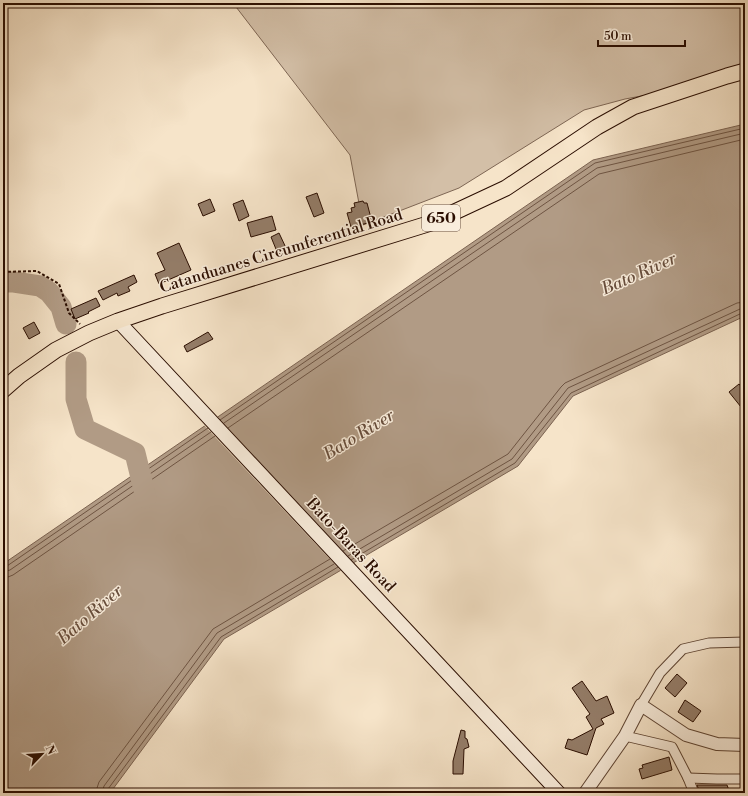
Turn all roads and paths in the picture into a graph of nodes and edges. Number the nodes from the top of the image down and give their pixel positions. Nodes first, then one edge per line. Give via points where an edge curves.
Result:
1 (745, 71) edge
2 (3, 272) edge
3 (118, 321) junction
4 (89, 333) junction
5 (3, 390) edge
6 (745, 642) edge
7 (641, 705) junction
8 (625, 736) junction
9 (745, 745) edge
10 (688, 778) junction
11 (745, 779) edge
12 (559, 793) edge
13 (585, 793) edge
14 (694, 793) edge

1 - 3 main road, Catanduanes Circumferential Road / 650 via 633,107 597,126 506,188 431,223
2 - 4 path via 37,271 59,284 69,313
3 - 4 main road, Catanduanes Circumferential Road / 650
3 - 12 main road, Bato-Baras Road
4 - 5 main road, Catanduanes Circumferential Road / 650 via 56,350
6 - 7 street via 709,643 683,650 660,673
7 - 8 street
7 - 9 street via 686,735 717,744
8 - 10 street via 672,747
8 - 13 street
10 - 11 street
10 - 14 street

